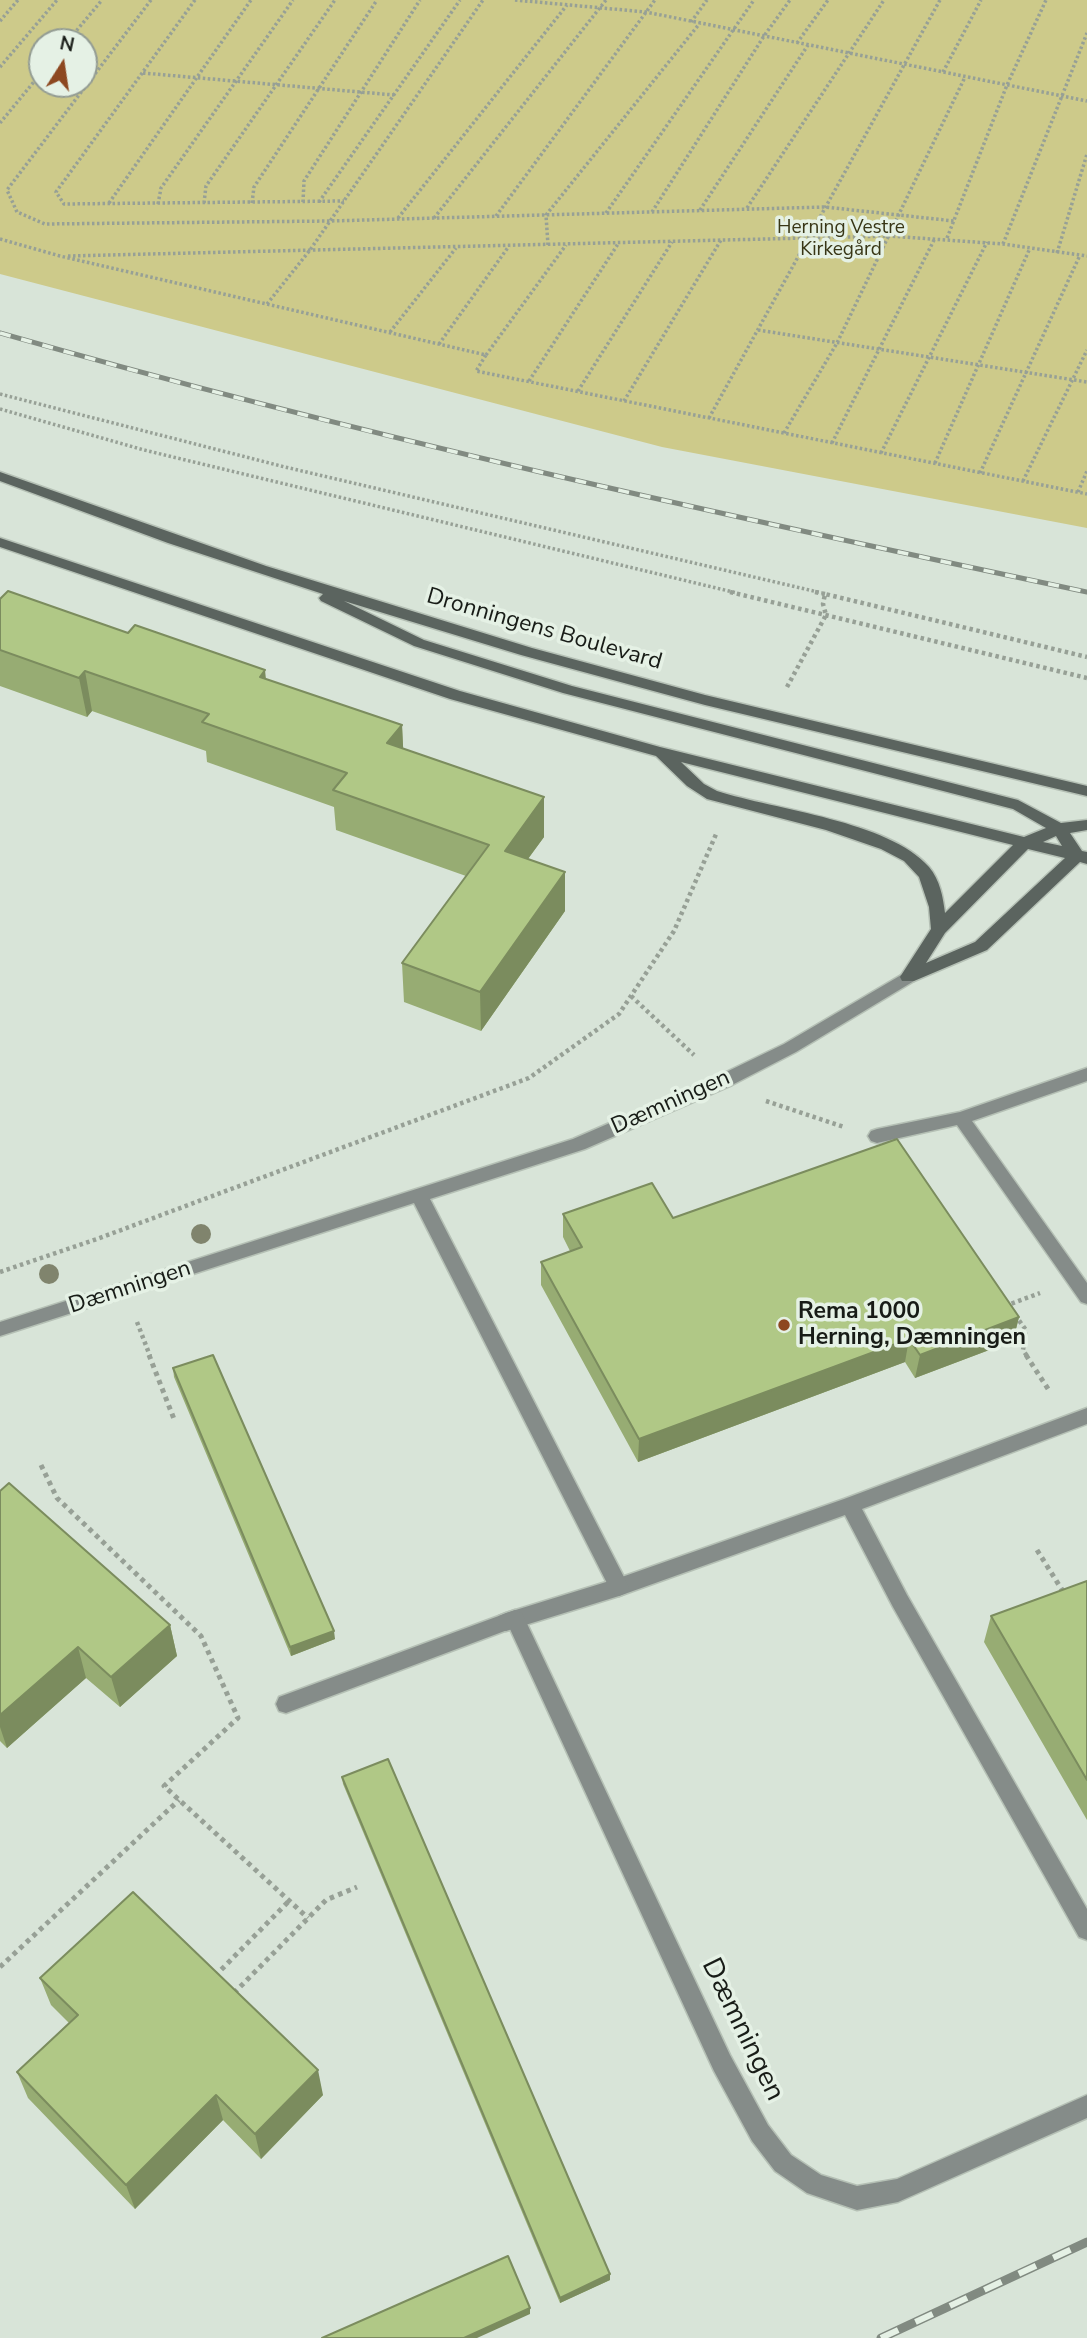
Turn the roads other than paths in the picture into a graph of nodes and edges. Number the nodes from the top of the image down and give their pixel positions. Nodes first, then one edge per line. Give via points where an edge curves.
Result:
1 (0, 476) edge
2 (0, 542) edge
3 (276, 573) junction
4 (660, 752) junction
5 (1087, 791) edge
6 (1087, 825) edge
7 (1059, 829) junction
8 (1024, 843) junction
9 (1082, 857) edge
10 (939, 929) junction
11 (908, 977) junction
12 (1084, 1079) edge
13 (961, 1118) junction
14 (877, 1136) road end
15 (419, 1195) junction
16 (1087, 1297) edge
17 (0, 1329) edge
18 (1078, 1419) edge
19 (850, 1505) junction
20 (619, 1587) junction
21 (510, 1621) junction
22 (286, 1704) dead end
23 (1087, 1930) edge
24 (1087, 2106) edge

1 - 3 main road, Dronningens Boulevard
2 - 4 main road via 455,695
3 - 5 main road, Dronningens Boulevard via 705,700
3 - 7 main road via 419,643 581,694 1018,805
4 - 8 main road
4 - 10 main road via 709,794 872,839 906,855 924,871 935,895
6 - 7 main road
7 - 8 main road
7 - 9 main road
8 - 9 main road
8 - 10 main road
9 - 11 main road via 981,946
10 - 11 main road
11 - 15 street, Dæmningen via 790,1048 726,1080 579,1144
12 - 13 street
13 - 14 street
13 - 16 street
15 - 17 street, Dæmningen
15 - 20 street
18 - 19 street
19 - 20 street
19 - 23 street
20 - 21 street
21 - 22 street
21 - 24 street, Dæmningen via 722,2063 760,2133 783,2163 815,2185 857,2198 898,2190

